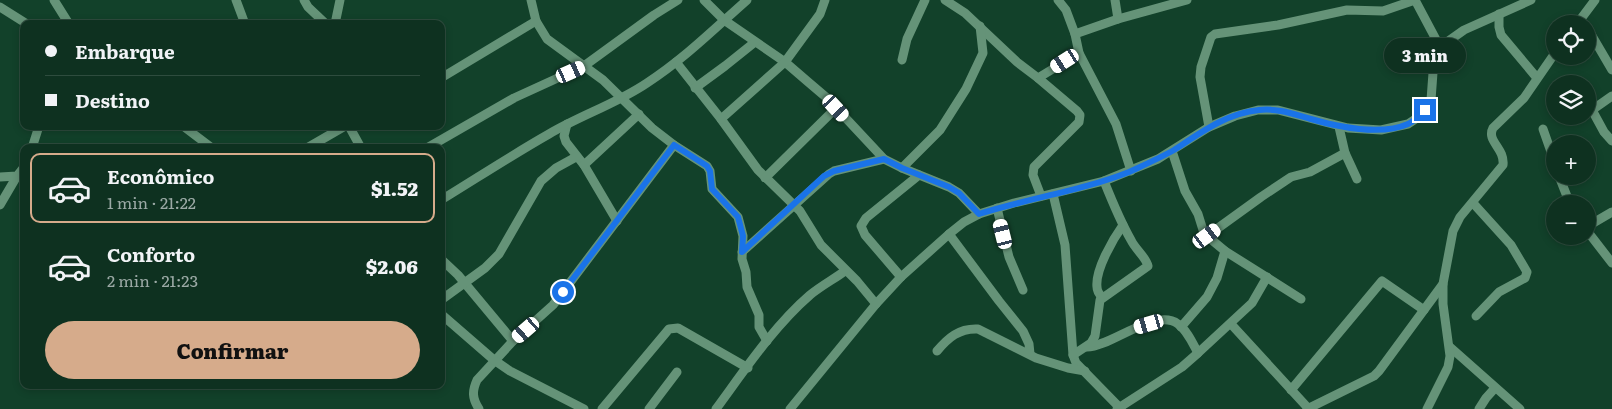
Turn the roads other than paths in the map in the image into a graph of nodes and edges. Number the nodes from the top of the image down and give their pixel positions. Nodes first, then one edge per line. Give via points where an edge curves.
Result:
1 (54, 0) edge
2 (236, 0) edge
3 (304, 0) edge
4 (340, 0) edge
5 (531, 0) edge
6 (678, 0) edge
7 (704, 0) edge
8 (747, 0) edge
9 (825, 0) edge
10 (925, 0) edge
11 (944, 0) edge
12 (1058, 0) edge
13 (1115, 0) edge
14 (1187, 0) edge
15 (1415, 0) edge
16 (1595, 0) edge
17 (1527, 1) edge
18 (0, 7) edge
19 (1500, 14) junction
20 (1585, 15) edge
21 (1118, 19) junction
22 (21, 20) edge
23 (66, 20) edge
24 (244, 20) edge
25 (322, 20) edge
26 (336, 20) edge
27 (724, 20) junction
28 (536, 21) junction
29 (980, 26) junction
30 (1075, 34) junction
31 (755, 42) junction
32 (1596, 43) edge
33 (1440, 47) junction
34 (1079, 53) junction
35 (902, 60) dead end
36 (676, 62) junction
37 (785, 62) junction
38 (1546, 65) edge
39 (584, 66) junction
40 (1612, 70) edge
41 (445, 76) edge
42 (1038, 78) junction
43 (1537, 78) junction
44 (695, 88) junction
45 (1612, 96) edge
46 (623, 99) junction
47 (836, 108) junction
48 (638, 114) junction
49 (721, 119) junction
50 (567, 124) junction
51 (1209, 127) junction
52 (1339, 127) junction
53 (1544, 129) dead end
54 (38, 130) edge
55 (191, 130) edge
56 (336, 130) edge
57 (351, 130) edge
58 (1546, 135) edge
59 (1612, 141) edge
60 (33, 144) edge
61 (207, 144) edge
62 (314, 144) edge
63 (359, 144) edge
64 (434, 144) edge
65 (674, 145) junction
66 (1172, 151) junction
67 (1345, 153) junction
68 (576, 157) junction
69 (884, 159) junction
70 (584, 165) junction
71 (902, 168) junction
72 (1131, 171) junction
73 (20, 172) edge
74 (918, 175) junction
75 (17, 176) junction
76 (0, 177) edge
77 (765, 178) junction
78 (1357, 179) dead end
79 (1104, 181) junction
80 (1053, 194) junction
81 (1041, 196) junction
82 (445, 198) edge
83 (1473, 203) junction
84 (794, 204) junction
85 (0, 205) edge
86 (997, 208) junction
87 (1612, 212) edge
88 (979, 214) junction
89 (616, 221) junction
90 (1596, 221) edge
91 (1122, 226) junction
92 (949, 234) junction
93 (1207, 236) junction
94 (1596, 242) edge
95 (1225, 251) junction
96 (742, 252) junction
97 (445, 263) edge
98 (1612, 263) edge
99 (845, 271) junction
100 (902, 277) junction
101 (1267, 277) junction
102 (464, 283) junction
103 (1443, 284) junction
104 (1023, 290) dead end
105 (445, 297) edge
106 (1102, 297) junction
107 (1302, 299) dead end
108 (876, 304) junction
109 (1424, 310) junction
110 (1476, 316) dead end
111 (445, 317) edge
112 (1231, 324) junction
113 (1181, 327) junction
114 (513, 341) junction
115 (767, 341) junction
116 (1087, 346) junction
117 (1450, 347) junction
118 (937, 351) dead end
119 (1198, 353) junction
120 (1030, 354) junction
121 (1073, 355) junction
122 (494, 360) junction
123 (748, 368) junction
124 (1085, 371) junction
125 (677, 372) dead end
126 (1495, 388) junction
127 (1290, 390) junction
128 (795, 407) edge
129 (1119, 408) edge
130 (478, 409) edge
131 (584, 409) edge
132 (602, 409) edge
133 (649, 409) edge
134 (716, 409) edge
135 (1308, 409) edge
136 (1427, 409) edge
137 (1479, 409) edge
138 (1520, 409) edge

1 - 23 street
2 - 24 street
3 - 25 street
4 - 26 street
5 - 28 street
6 - 39 street
7 - 27 street
8 - 27 street
9 - 37 street via 820,14
10 - 35 street via 907,39
11 - 29 street
12 - 30 street via 1066,10
13 - 21 street
14 - 21 street
15 - 33 street
15 - 51 street via 1383,11 1347,10 1215,34 1211,37 1200,77
16 - 20 street
17 - 19 street
18 - 22 street
19 - 33 street via 1464,30
19 - 43 street via 1501,35
21 - 30 street
27 - 31 street
27 - 36 street
28 - 39 street via 547,39
28 - 41 street
29 - 42 street
29 - 71 street via 983,53 966,89 940,130
30 - 34 street
31 - 37 street
31 - 44 street
32 - 40 street
33 - 52 street via 1432,70 1431,100 1417,118 1408,124 1381,130
34 - 42 street
34 - 72 street via 1116,124
36 - 44 street
36 - 46 street
37 - 47 street
37 - 49 street
38 - 43 street
39 - 46 street
39 - 64 street via 514,98
42 - 81 street via 1080,115 1078,122 1034,167 1033,175
43 - 83 street via 1520,102 1493,128 1491,137 1502,154 1503,166
44 - 49 street
45 - 59 street via 1592,110
46 - 48 street
46 - 50 street
47 - 69 street
47 - 77 street
48 - 65 street
48 - 70 street
49 - 77 street
50 - 68 street via 564,139
50 - 82 street
51 - 52 street via 1258,110 1278,110
51 - 66 street
52 - 67 street
53 - 58 street
54 - 60 street
55 - 61 street
56 - 62 street
57 - 63 street
65 - 89 street
65 - 96 street via 707,166 712,189 738,217 743,236
66 - 72 street
66 - 93 street via 1184,191
67 - 78 street
67 - 93 street via 1310,172 1291,178
68 - 70 street
68 - 102 street via 541,181 499,254
69 - 71 street
69 - 84 street via 824,176
70 - 89 street
71 - 74 street
72 - 79 street
73 - 75 street
74 - 88 street via 959,193
74 - 100 street via 866,218 861,226 864,235
75 - 76 street
75 - 85 street
77 - 84 street
79 - 80 street
79 - 91 street
80 - 81 street
80 - 121 street via 1065,245
81 - 86 street
83 - 103 street via 1453,231
83 - 110 street via 1511,246 1527,272 1525,278 1500,292
84 - 96 street
84 - 99 street via 821,246
86 - 88 street
86 - 104 street
87 - 90 street
88 - 92 street
89 - 114 street via 553,305
91 - 106 street via 1101,265 1096,288
91 - 106 street via 1148,266
92 - 100 street
92 - 120 street via 1023,331
93 - 95 street
94 - 98 street
95 - 101 street
95 - 113 street via 1217,278 1207,296
96 - 115 street via 747,287
97 - 102 street
99 - 108 street
99 - 115 street via 811,294
100 - 108 street
101 - 107 street
101 - 112 street via 1252,303
102 - 105 street
102 - 114 street
103 - 109 street
103 - 117 street
106 - 116 street via 1098,304 1095,336
108 - 128 street
109 - 127 street via 1382,281
109 - 135 street via 1374,376
111 - 122 street
112 - 119 street
112 - 127 street
113 - 116 street via 1173,322 1156,322 1132,329 1097,346
113 - 119 street
114 - 122 street
115 - 123 street
116 - 121 street
117 - 126 street
117 - 136 street via 1448,367
118 - 120 street via 959,331 969,329 987,333
119 - 129 street
120 - 124 street via 1050,363
121 - 124 street
122 - 130 street via 474,387 473,398
122 - 131 street
123 - 132 street via 678,328 669,329
123 - 134 street
124 - 129 street
125 - 133 street
126 - 137 street
126 - 138 street
127 - 135 street

